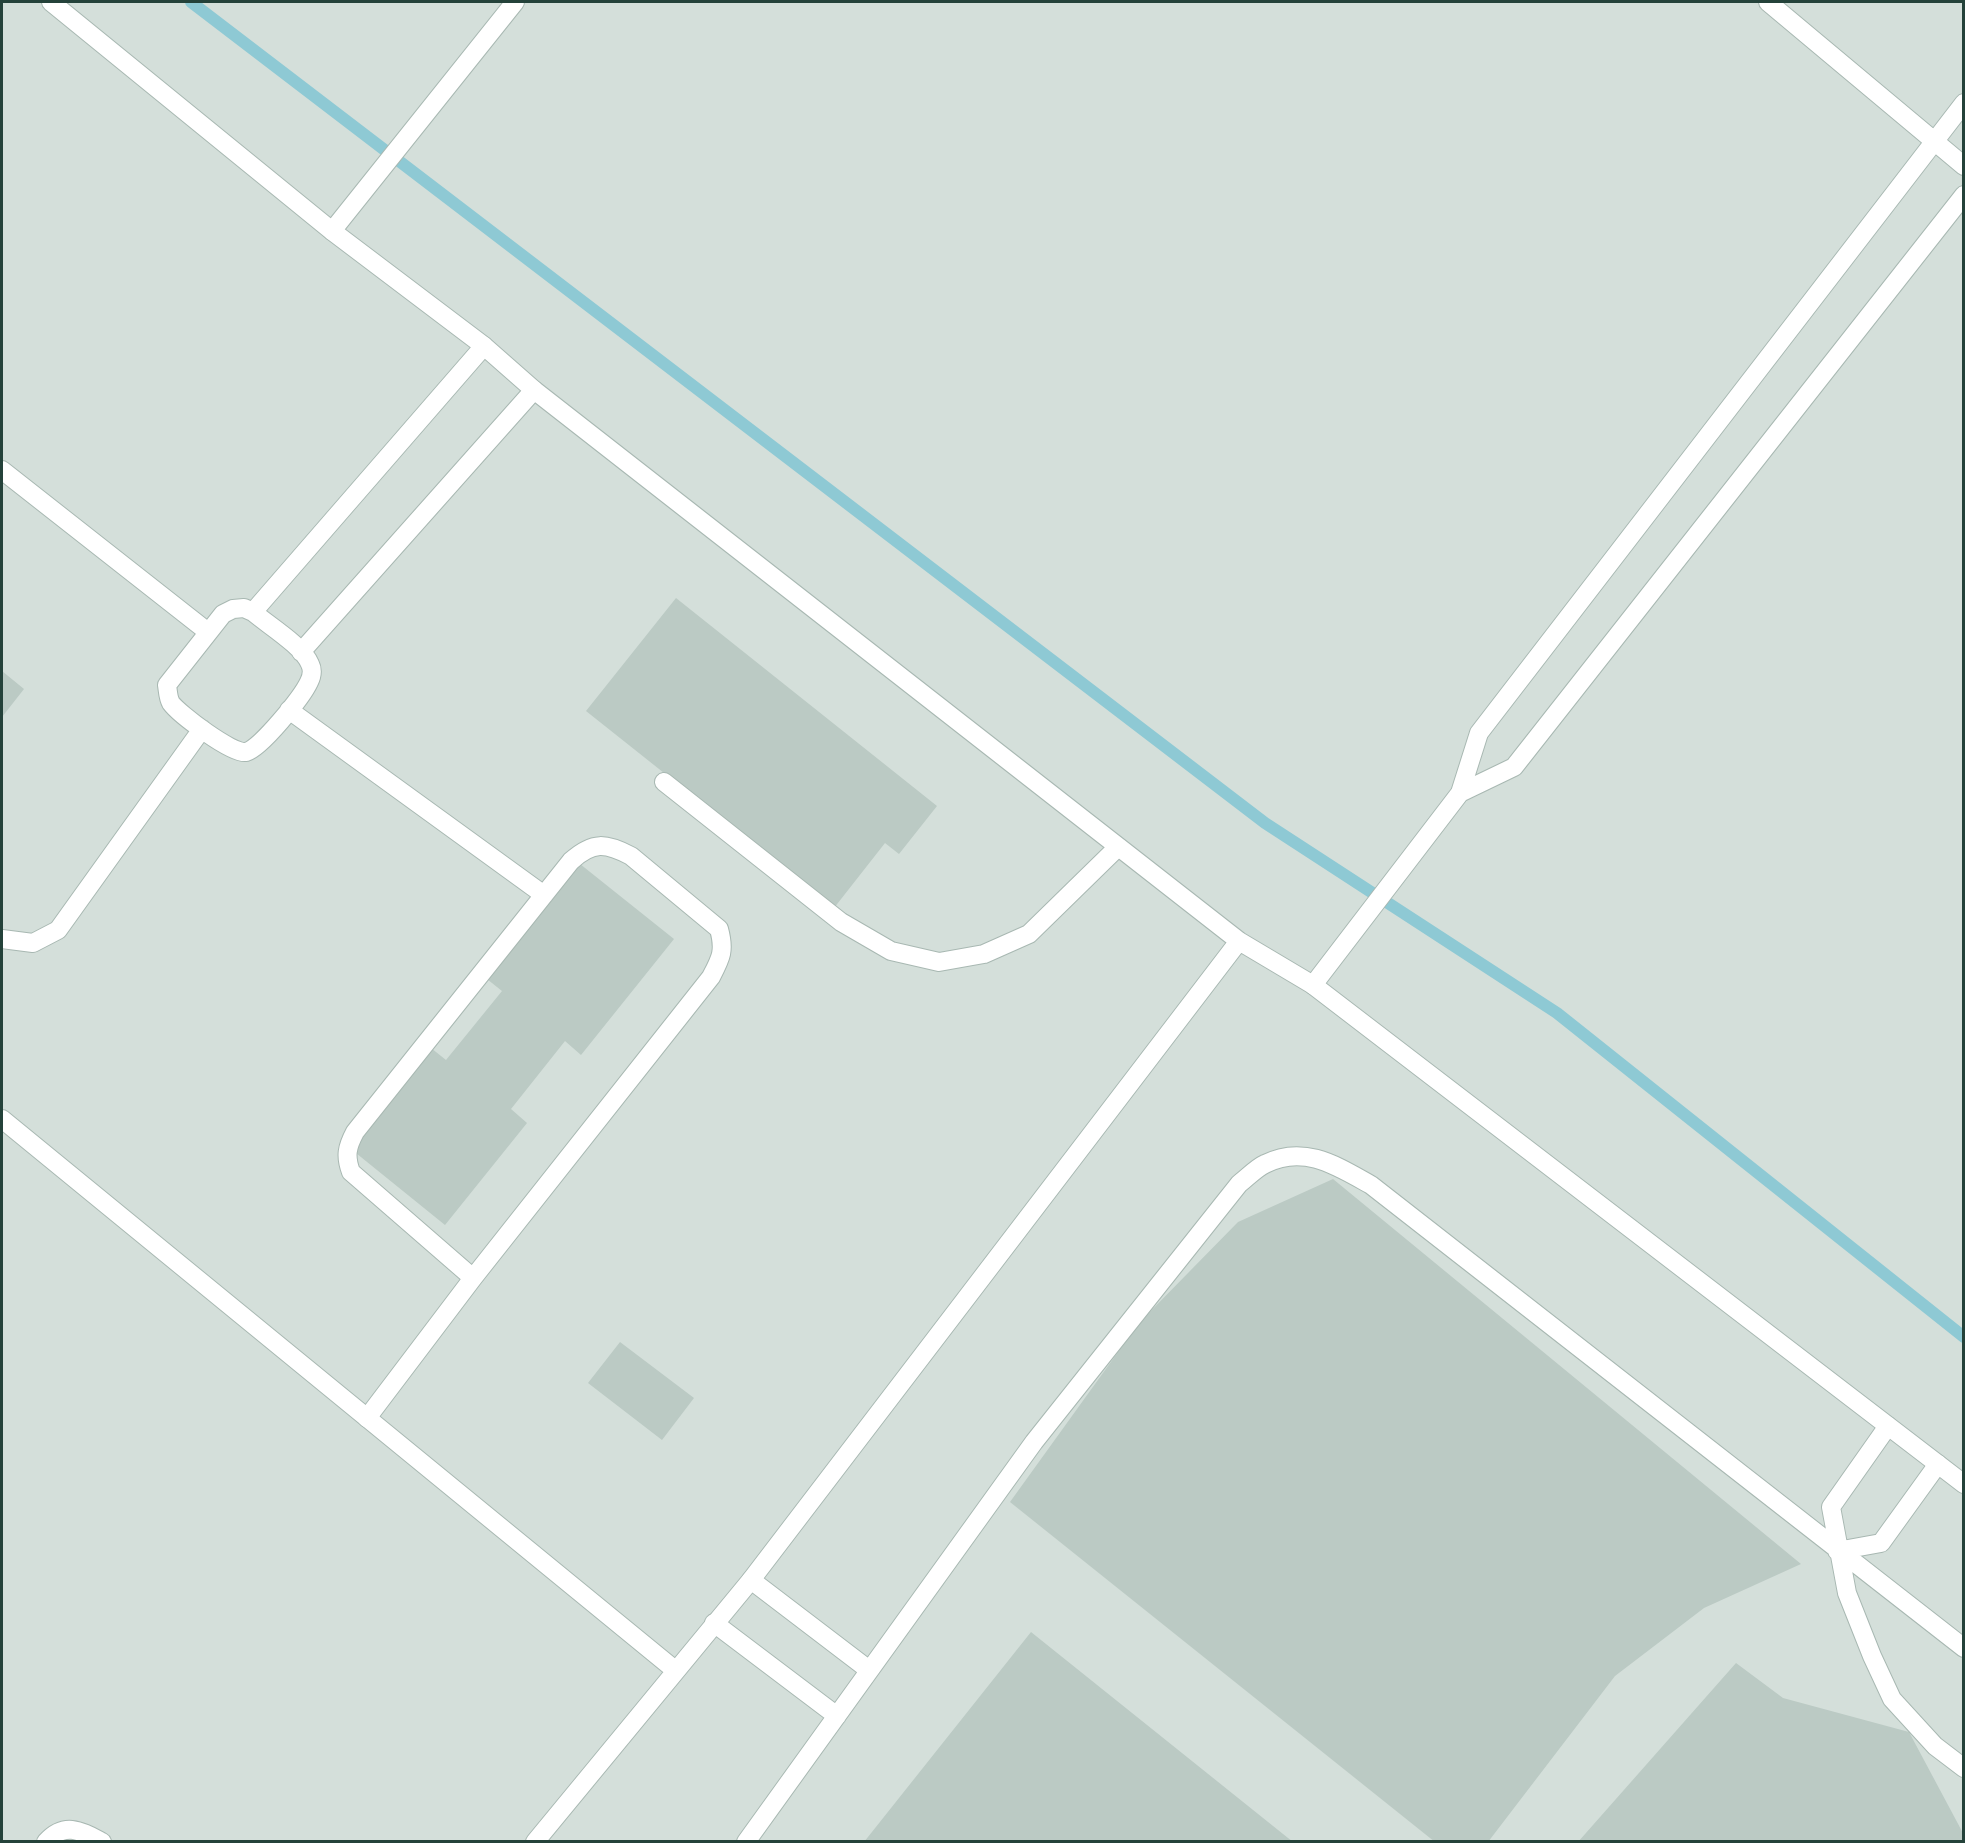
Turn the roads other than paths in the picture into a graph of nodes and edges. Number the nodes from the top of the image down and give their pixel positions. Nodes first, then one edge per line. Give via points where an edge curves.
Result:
1 (51, 2) edge
2 (514, 2) edge
3 (1768, 2) edge
4 (1964, 103) edge
5 (1933, 142) junction
6 (1964, 166) edge
7 (1964, 195) edge
8 (332, 231) junction
9 (484, 346) junction
10 (534, 390) junction
11 (2, 470) edge
12 (253, 612) junction
13 (208, 632) junction
14 (302, 652) junction
15 (289, 710) junction
16 (202, 729) junction
17 (664, 782) dead end
18 (1460, 793) junction
19 (1118, 847) junction
20 (544, 895) junction
21 (2, 939) edge
22 (1239, 941) junction
23 (1313, 985) junction
24 (2, 1119) edge
25 (473, 1278) junction
26 (367, 1418) junction
27 (1888, 1426) junction
28 (1938, 1464) junction
29 (1964, 1484) edge
30 (1838, 1551) junction
31 (751, 1580) junction
32 (714, 1623) junction
33 (1964, 1648) edge
34 (675, 1670) junction
35 (869, 1670) junction
36 (837, 1716) junction
37 (1964, 1768) edge
38 (46, 1842) edge
39 (102, 1842) edge
40 (535, 1842) edge
41 (746, 1842) edge

1 - 8 street
2 - 8 street
3 - 5 street
4 - 5 street
5 - 6 street
5 - 18 street via 1479,733
7 - 18 street via 1514,767
8 - 9 street
9 - 10 street
9 - 12 street
10 - 14 street
10 - 19 street
11 - 13 street
12 - 13 street via 233,609
12 - 14 street
13 - 16 street via 167,685 171,703
14 - 15 street via 312,672
15 - 16 street via 258,746 240,753
15 - 20 street
16 - 21 street via 58,930 33,943
17 - 19 street via 841,922 891,951 939,962 984,954 1029,934
18 - 23 street
19 - 22 street
20 - 25 street via 355,1132 347,1148 351,1172
20 - 25 street via 584,849 616,848 631,856 719,930 721,957 711,977
22 - 23 street
22 - 31 street
23 - 27 street
24 - 26 street
25 - 26 street
26 - 34 street
27 - 28 street
27 - 30 street via 1831,1508
28 - 29 street
28 - 30 street via 1881,1543
30 - 33 street
30 - 35 street via 1371,1185 1332,1163 1297,1154 1265,1164 1239,1184 1034,1442
30 - 37 street via 1847,1593 1892,1699 1935,1746
31 - 32 street
31 - 35 street
32 - 34 street
32 - 36 street
34 - 40 street
35 - 36 street
36 - 41 street
38 - 39 street via 54,1833 69,1828

